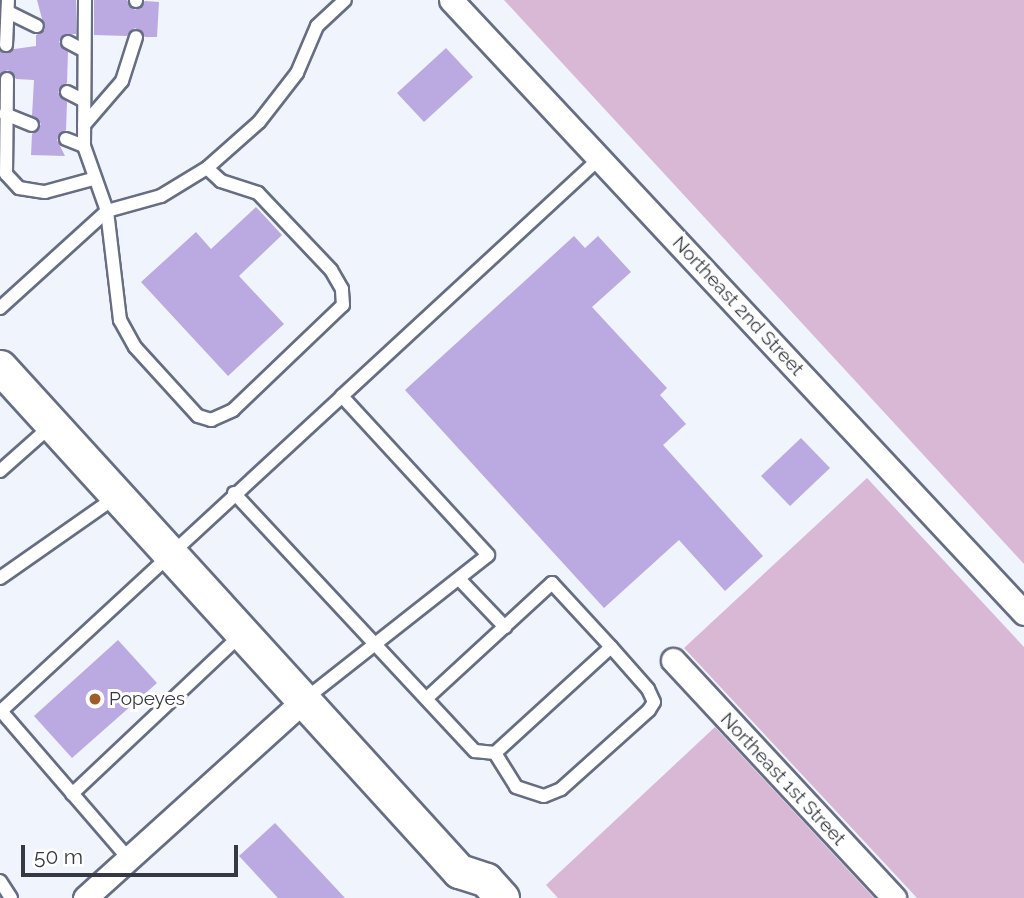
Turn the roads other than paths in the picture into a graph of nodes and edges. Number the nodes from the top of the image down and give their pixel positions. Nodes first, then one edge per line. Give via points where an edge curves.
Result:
1 (85, 0) edge
2 (345, 0) edge
3 (451, 0) edge
4 (8, 6) edge
5 (37, 26) dead end
6 (136, 37) dead end
7 (68, 42) dead end
8 (6, 45) dead end
9 (83, 50) junction
10 (7, 79) dead end
11 (67, 92) dead end
12 (83, 100) junction
13 (5, 114) junction
14 (32, 125) dead end
15 (84, 125) junction
16 (66, 139) dead end
17 (84, 146) junction
18 (599, 159) junction
19 (207, 168) junction
20 (93, 179) junction
21 (107, 211) junction
22 (0, 308) edge
23 (0, 367) edge
24 (342, 396) junction
25 (53, 424) junction
26 (0, 471) edge
27 (234, 494) junction
28 (118, 496) junction
29 (169, 552) junction
30 (0, 578) edge
31 (461, 581) junction
32 (1024, 613) edge
33 (505, 627) junction
34 (243, 633) junction
35 (377, 645) junction
36 (611, 647) junction
37 (673, 660) dead end
38 (427, 698) junction
39 (304, 700) junction
40 (0, 710) edge
41 (495, 753) junction
42 (72, 794) junction
43 (128, 858) junction
44 (0, 881) edge
45 (461, 884) edge
46 (11, 898) edge
47 (85, 898) edge
48 (502, 898) edge
49 (894, 898) edge

1 - 9 lane
2 - 19 lane via 317,26 297,73 259,122
3 - 18 street, Northeast 2nd Street
4 - 5 lane
4 - 8 lane
6 - 15 lane via 134,57 122,81
7 - 9 lane
9 - 12 lane
10 - 13 lane
11 - 12 lane
12 - 15 lane
13 - 14 lane
13 - 20 lane via 6,174 19,188 45,192
15 - 17 lane
16 - 17 lane
17 - 20 lane
18 - 24 lane
18 - 32 street, Northeast 2nd Street
19 - 21 lane via 161,196
19 - 21 lane via 221,181 258,193 331,270 342,289 343,305 331,322 233,410 211,420 198,416 180,397 135,347 120,320
20 - 21 lane
21 - 22 lane
23 - 25 main road
24 - 27 lane
24 - 31 lane via 488,555
25 - 26 lane
25 - 28 main road
27 - 29 lane
27 - 35 lane
28 - 29 main road
28 - 30 lane
29 - 34 main road
29 - 40 lane
31 - 33 lane
31 - 35 lane
33 - 36 lane via 552,583
33 - 38 lane
34 - 39 main road
34 - 42 lane
35 - 38 lane
35 - 39 lane
36 - 41 lane
36 - 41 lane via 648,689 654,702 649,710 561,789 544,796 516,786
37 - 49 street, Northeast 1st Street
38 - 41 lane via 475,751
39 - 43 street
39 - 45 main road
40 - 42 lane
42 - 43 lane
43 - 47 street
44 - 46 lane
45 - 48 main road via 486,880

